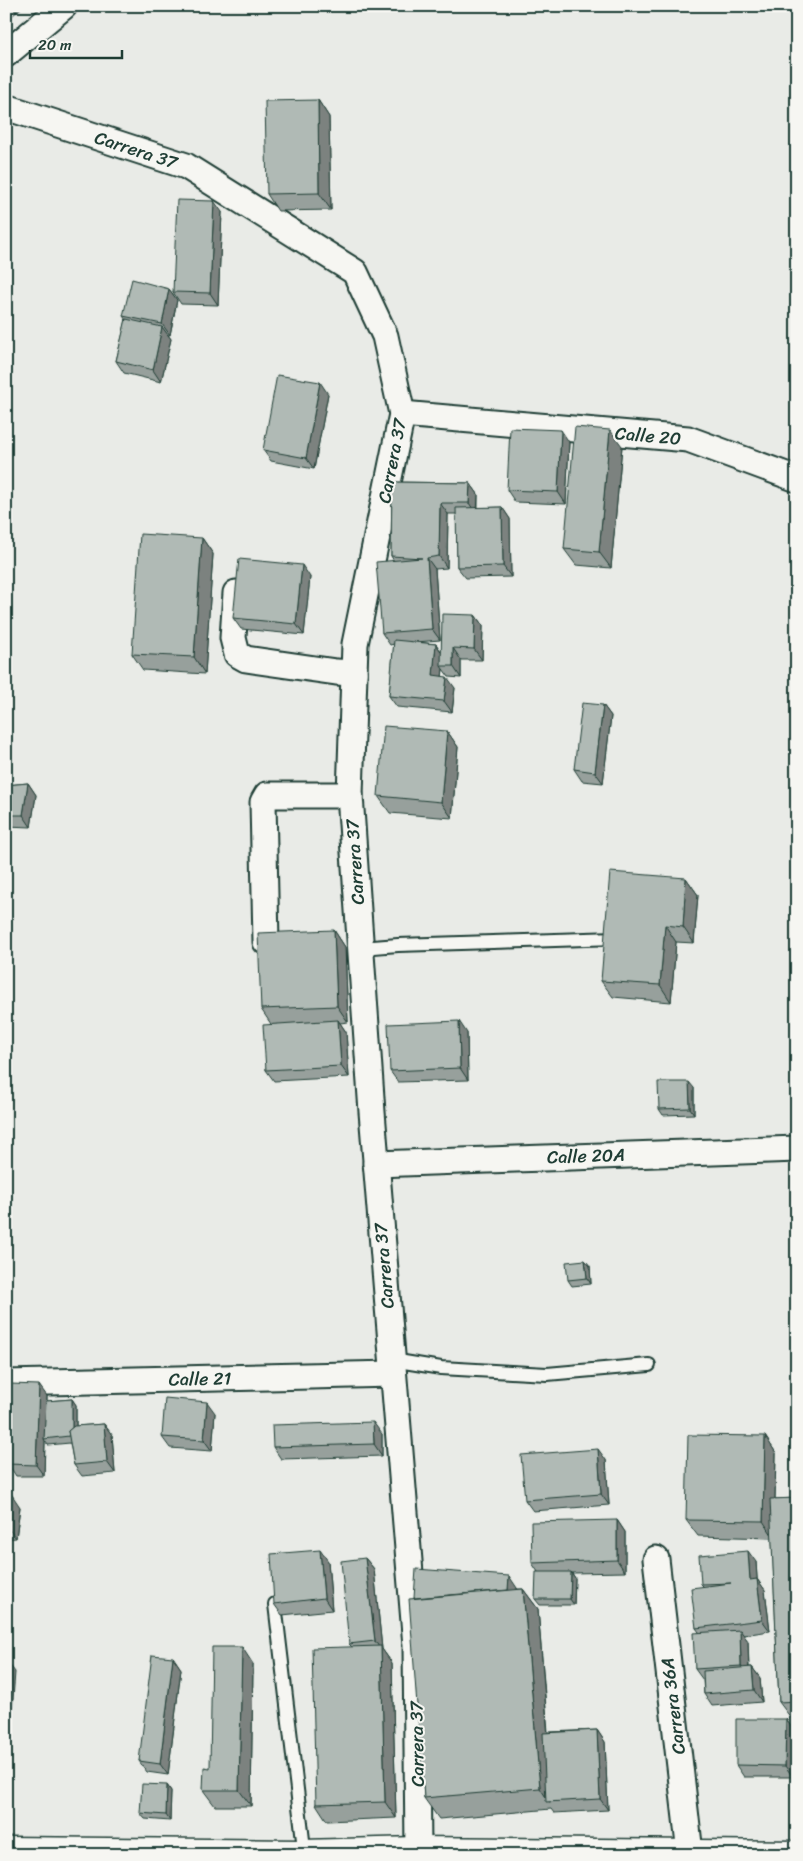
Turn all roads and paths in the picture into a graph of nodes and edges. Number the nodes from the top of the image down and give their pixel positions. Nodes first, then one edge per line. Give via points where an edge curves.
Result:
1 (64, 6) edge
2 (6, 54) edge
3 (6, 107) edge
4 (402, 414) junction
5 (797, 479) edge
6 (236, 593) edge
7 (354, 673) junction
8 (350, 795) junction
9 (616, 938) edge
10 (266, 942) edge
11 (361, 948) junction
12 (797, 1149) edge
13 (376, 1164) junction
14 (648, 1365) dead end
15 (393, 1367) junction
16 (6, 1383) edge
17 (656, 1559) dead end
18 (275, 1604) edge
19 (6, 1850) edge
20 (418, 1851) junction
21 (690, 1853) junction
22 (302, 1854) edge
23 (797, 1855) edge

1 - 2 street
3 - 4 street, Carrera 37 via 186,166 355,272 385,336
4 - 5 street, Calle 20 via 688,439
4 - 7 street, Carrera 37 via 355,644
6 - 7 street via 232,638 237,654 246,660
7 - 8 street, Carrera 37
8 - 10 street via 267,795 262,816
8 - 11 street, Carrera 37
9 - 11 lane
11 - 13 street, Carrera 37
12 - 13 street, Calle 20A
13 - 15 street, Carrera 37
14 - 15 lane via 547,1374
15 - 16 street, Calle 21
15 - 20 street, Carrera 37 via 416,1646
17 - 21 street, Carrera 36A
18 - 22 lane
19 - 22 main road
20 - 21 main road
20 - 22 main road
21 - 23 main road

